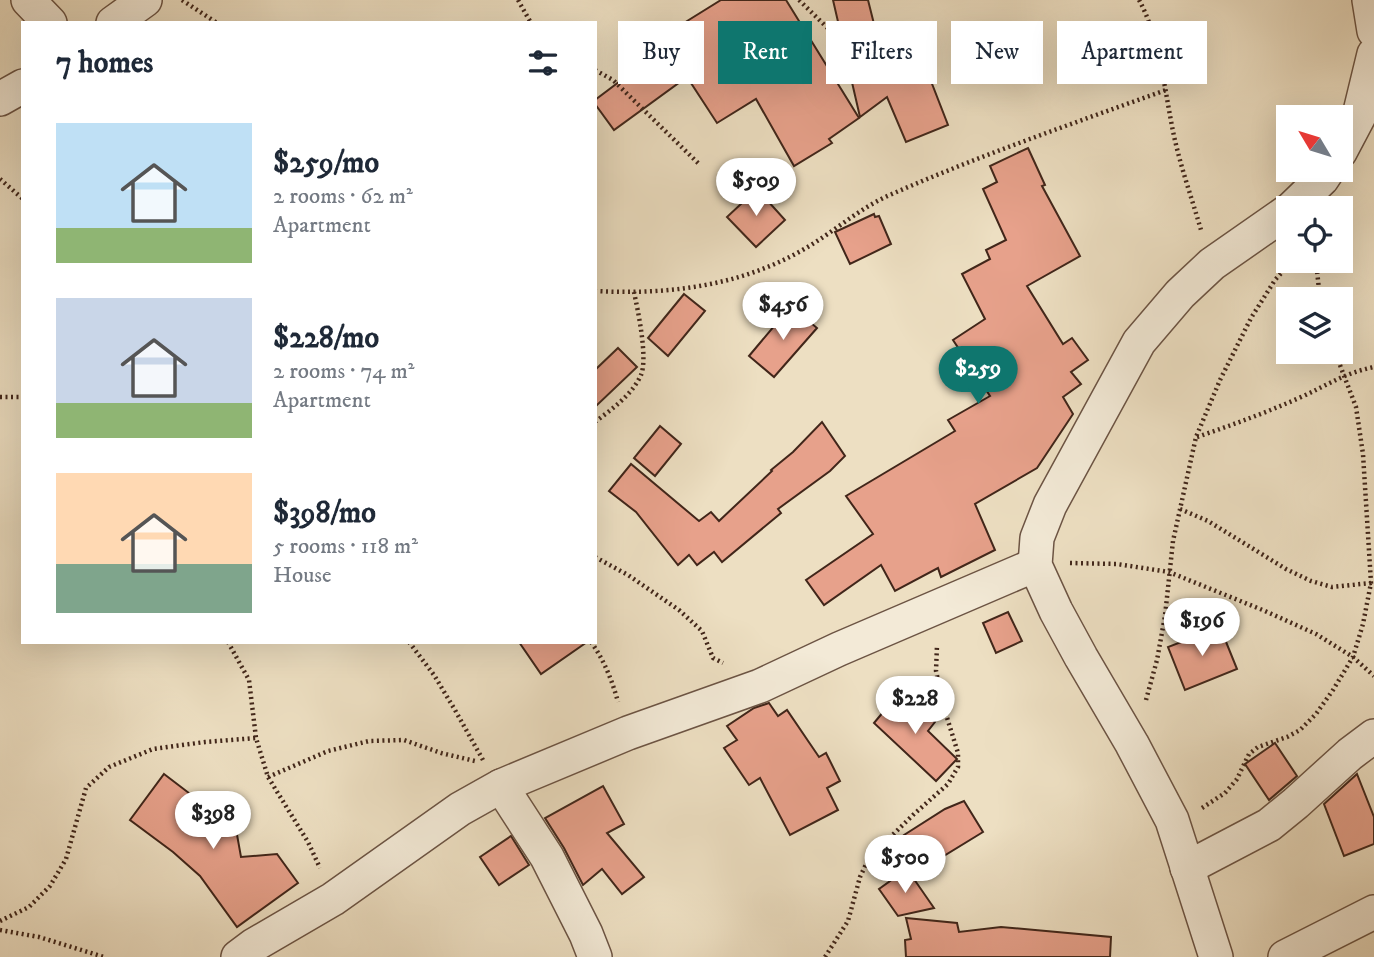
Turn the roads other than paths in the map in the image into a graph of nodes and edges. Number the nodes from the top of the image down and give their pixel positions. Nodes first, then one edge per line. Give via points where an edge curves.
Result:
1 (28, 0) edge
2 (145, 0) edge
3 (1369, 0) edge
4 (48, 21) edge
5 (116, 21) edge
6 (1374, 31) edge
7 (1374, 54) edge
8 (21, 87) edge
9 (0, 99) edge
10 (1367, 118) edge
11 (1353, 136) edge
12 (1318, 182) edge
13 (1304, 196) edge
14 (1276, 220) edge
15 (1035, 565) junction
16 (1374, 736) edge
17 (501, 786) junction
18 (1188, 868) junction
19 (1374, 912) edge
20 (238, 957) edge
21 (595, 957) edge
22 (1216, 957) edge
23 (1285, 957) edge

1 - 4 street
2 - 5 street
3 - 6 street
7 - 10 street
8 - 9 street
10 - 11 street
12 - 13 street
14 - 15 street via 1212,264 1139,342 1050,505 1037,538
15 - 17 street via 760,686 628,733
15 - 18 street via 1171,820
16 - 18 street via 1269,825
17 - 20 street
17 - 21 street via 547,857
18 - 22 street
19 - 23 street

